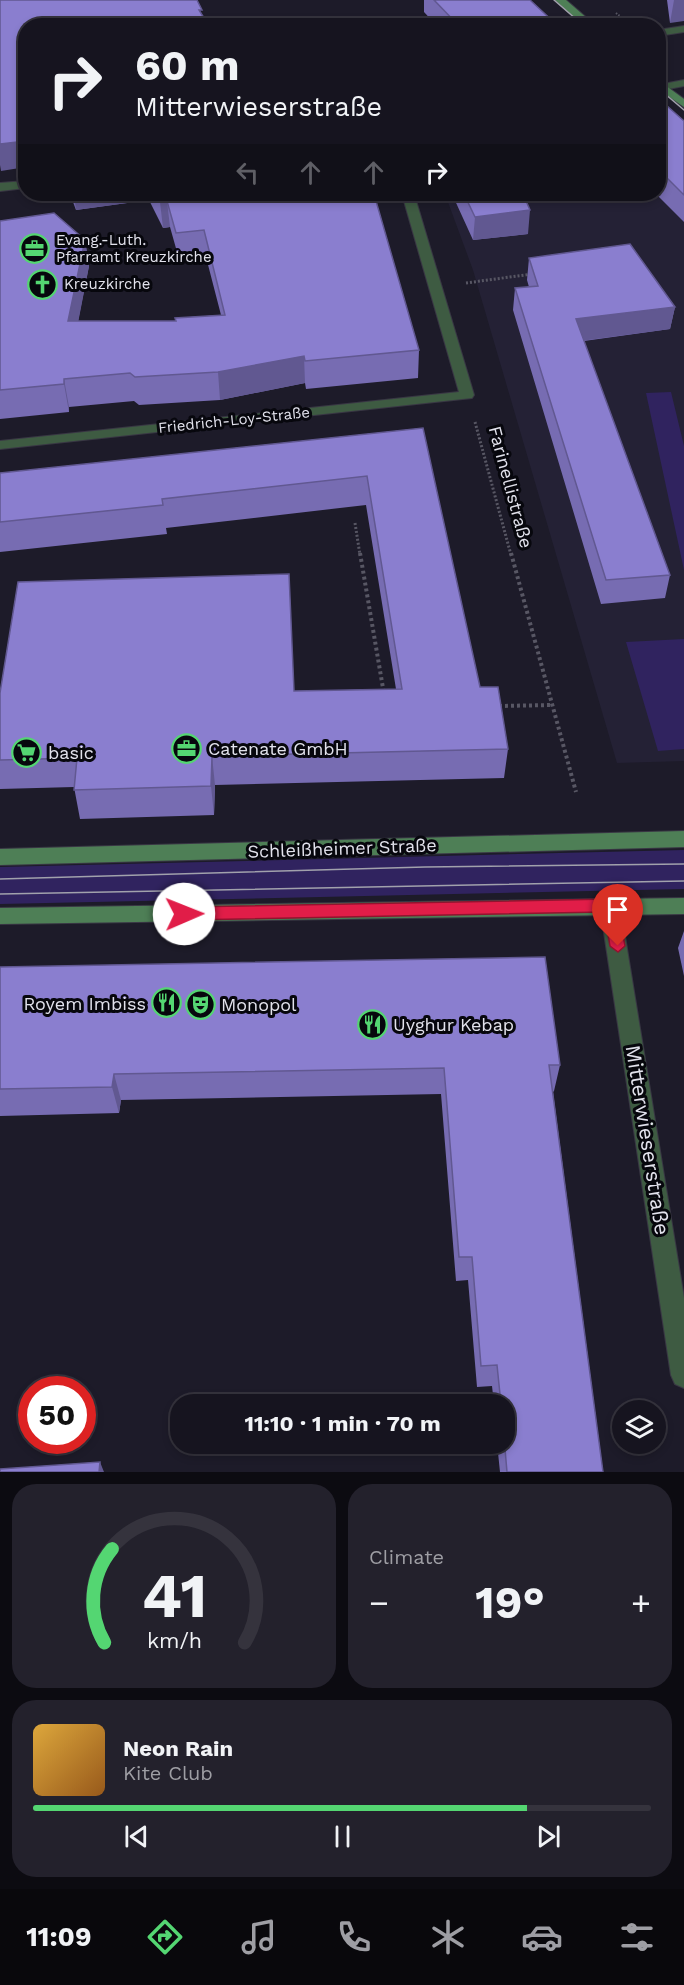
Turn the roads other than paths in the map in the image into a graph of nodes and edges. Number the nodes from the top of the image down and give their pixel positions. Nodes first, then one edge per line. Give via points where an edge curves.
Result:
1 (560, 0) edge
2 (581, 18) edge
3 (684, 29) edge
4 (666, 32) edge
5 (684, 83) edge
6 (666, 85) edge
7 (666, 90) edge
8 (684, 104) edge
9 (18, 185) edge
10 (0, 187) edge
11 (410, 201) edge
12 (0, 445) edge
13 (684, 839) edge
14 (0, 857) edge
15 (610, 906) junction
16 (684, 906) edge
17 (0, 916) edge
18 (684, 1375) edge

1 - 2 main road
3 - 4 street
5 - 6 street
7 - 8 main road
9 - 10 street
11 - 12 street, Friedrich-Loy-Straße via 467,395
13 - 14 main road, Schleißheimer Straße
15 - 16 main road
15 - 17 main road
15 - 18 street, Mitterwieserstraße

